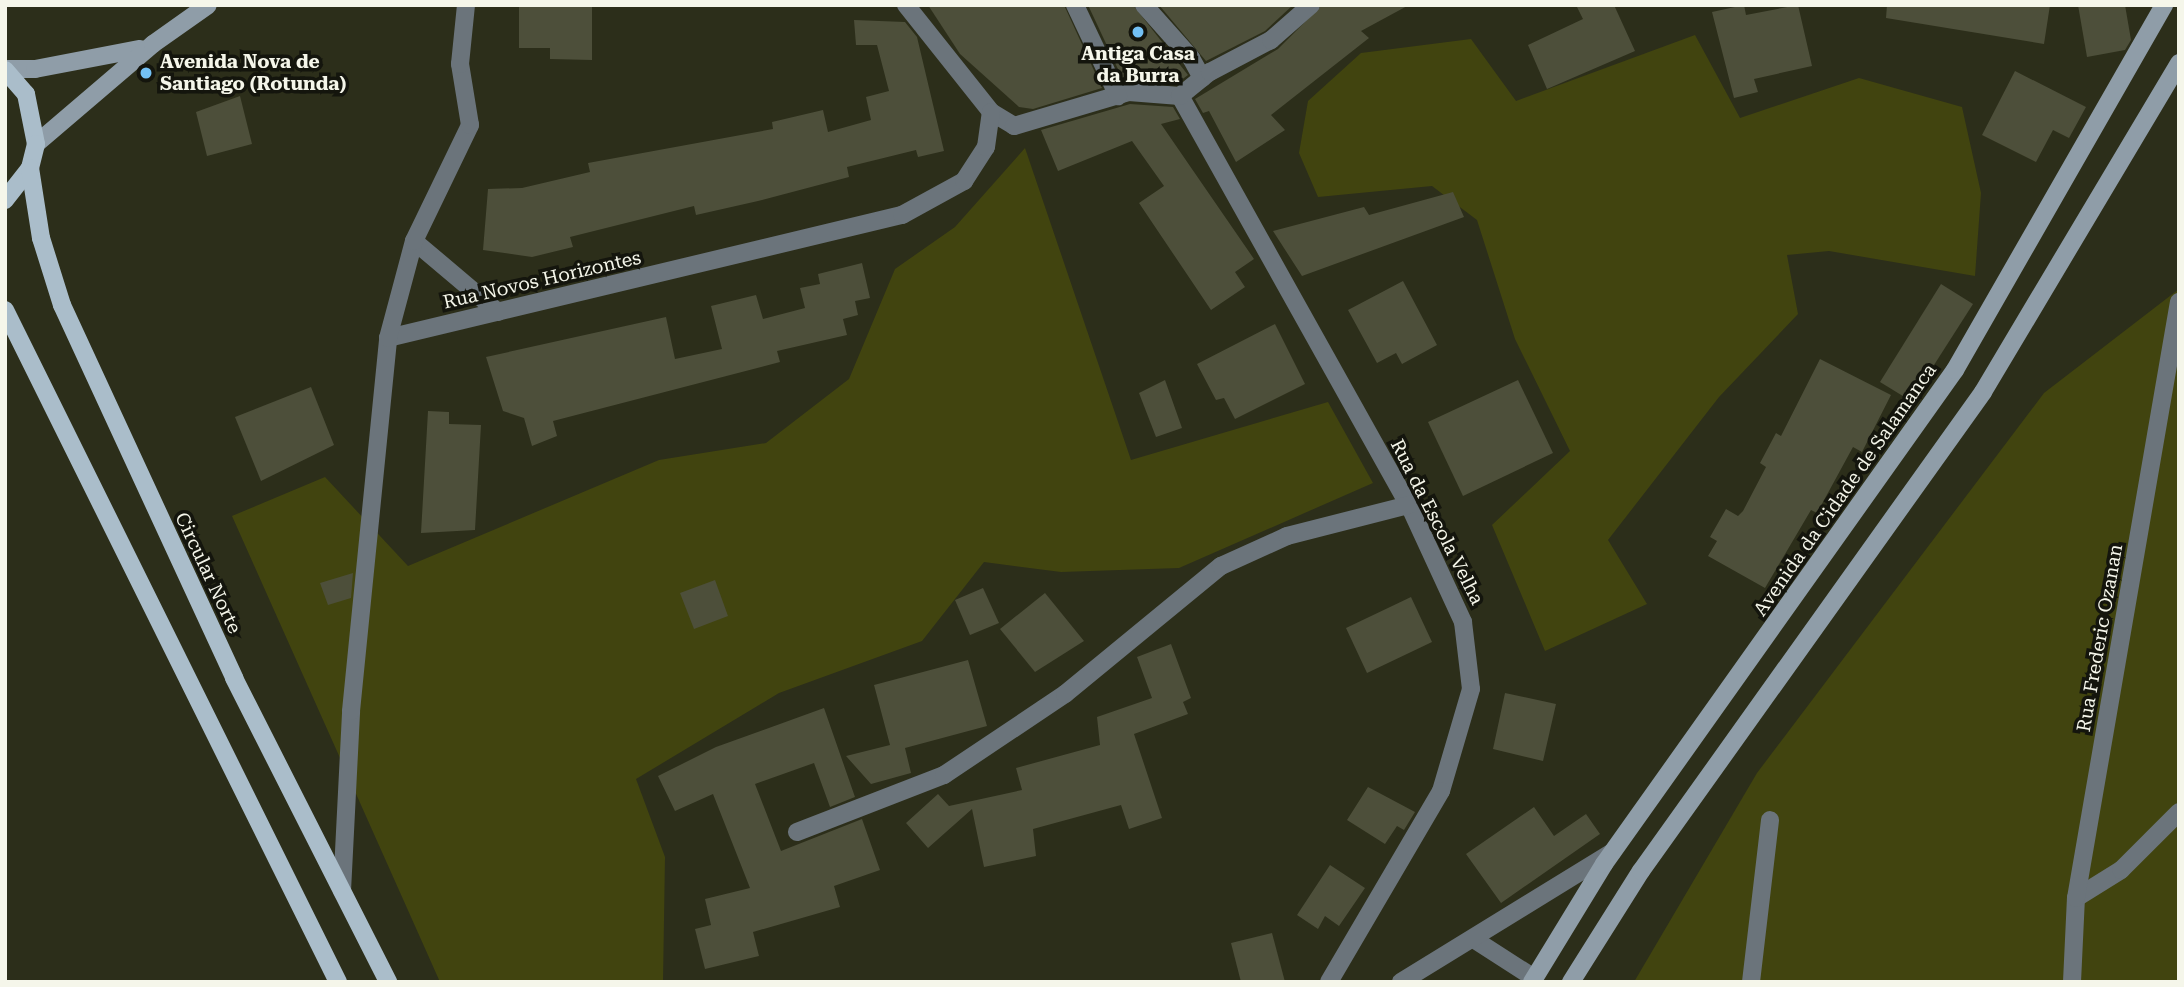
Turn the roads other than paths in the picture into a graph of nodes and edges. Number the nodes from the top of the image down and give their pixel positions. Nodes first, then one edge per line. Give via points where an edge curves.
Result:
1 (208, 5) edge
2 (466, 5) edge
3 (906, 5) edge
4 (1075, 5) edge
5 (1144, 5) edge
6 (2164, 5) edge
7 (1308, 6) edge
8 (153, 44) junction
9 (2179, 63) edge
10 (5, 69) edge
11 (1202, 78) junction
12 (1118, 96) junction
13 (1180, 96) junction
14 (991, 112) junction
15 (36, 144) junction
16 (30, 168) junction
17 (5, 200) edge
18 (414, 241) junction
19 (2179, 302) edge
20 (5, 310) edge
21 (2178, 310) edge
22 (498, 312) junction
23 (388, 338) junction
24 (1409, 505) junction
25 (2179, 812) edge
26 (1770, 820) dead end
27 (797, 832) dead end
28 (1614, 851) junction
29 (342, 891) junction
30 (2076, 898) junction
31 (1475, 940) junction
32 (1533, 980) edge
33 (338, 982) edge
34 (388, 982) edge
35 (1329, 982) edge
36 (1401, 982) edge
37 (1571, 982) edge
38 (1751, 982) edge
39 (2072, 982) edge

1 - 8 street
2 - 18 street via 460,64 470,125
3 - 14 street
4 - 12 street
5 - 11 street via 1191,58
6 - 28 street, Avenida da Cidade de Salamanca via 1955,370
7 - 11 street via 1271,40
8 - 10 street via 103,59
8 - 15 street
9 - 37 street via 1983,393 1641,871
10 - 15 main road via 26,94
11 - 13 street
12 - 13 street via 1156,90
12 - 14 street via 1032,124 1014,126
13 - 24 street, Rua da Escola Velha
14 - 22 street, Rua Novos Horizontes via 986,147 964,181 902,215
15 - 16 main road
16 - 17 main road
16 - 29 main road, Circular Norte via 41,238 62,305 234,678
18 - 22 street
18 - 23 street
19 - 21 street, Rua Frederic Ozanan
20 - 33 main road
21 - 30 street, Rua Frederic Ozanan
22 - 23 street, Rua Novos Horizontes
23 - 29 street via 351,711
24 - 27 street via 1287,536 1221,566 1065,694 944,775
24 - 35 street, Rua da Escola Velha via 1463,622 1471,689 1441,791
25 - 30 street via 2121,870
26 - 38 street
28 - 31 street
28 - 32 street, Avenida da Cidade de Salamanca
29 - 34 main road, Circular Norte
30 - 39 street, Rua Frederic Ozanan
31 - 32 street
31 - 36 street

